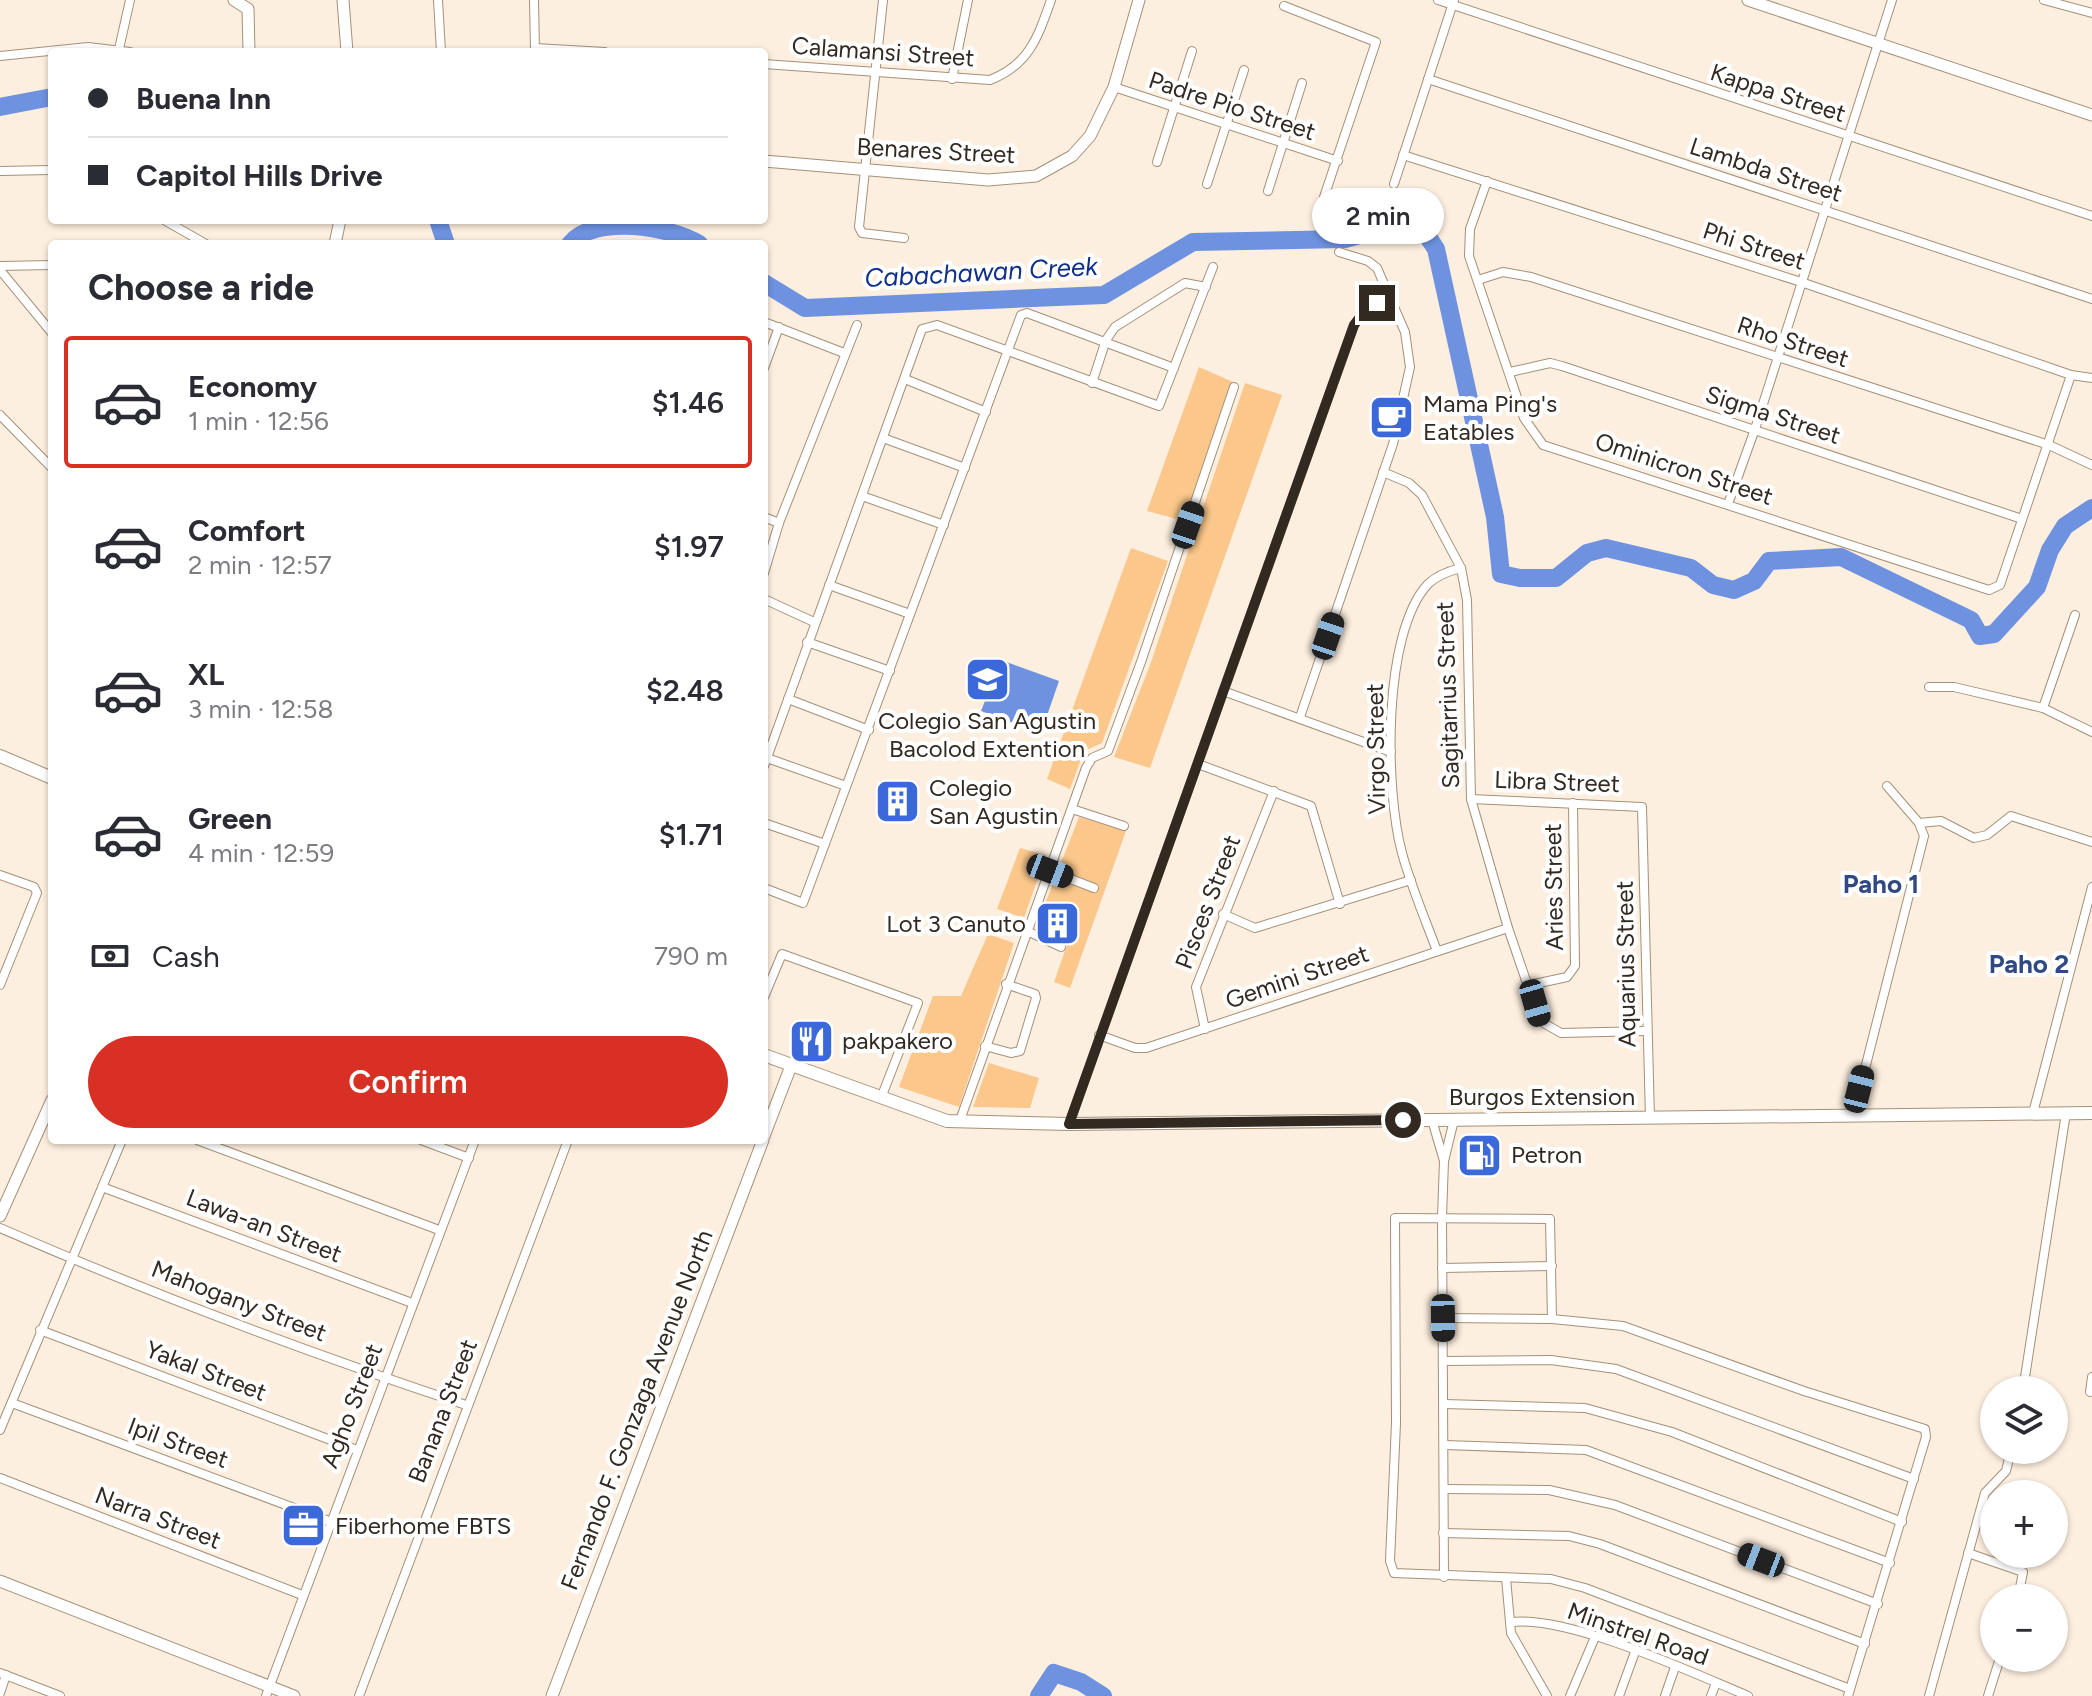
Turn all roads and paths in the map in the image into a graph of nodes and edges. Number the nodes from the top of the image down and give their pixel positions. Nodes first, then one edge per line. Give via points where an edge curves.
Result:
1 (130, 0) edge
2 (234, 0) edge
3 (343, 0) edge
4 (438, 0) edge
5 (534, 0) edge
6 (883, 0) edge
7 (968, 0) edge
8 (1051, 0) edge
9 (1139, 0) edge
10 (1438, 0) edge
11 (1748, 0) edge
12 (1892, 0) edge
13 (2044, 0) edge
14 (1454, 3) edge
15 (248, 4) edge
16 (1284, 6) dead end
17 (2092, 13) edge
18 (1877, 43) junction
19 (78, 48) edge
20 (104, 48) edge
21 (119, 48) edge
22 (249, 48) edge
23 (347, 48) edge
24 (441, 48) edge
25 (535, 48) edge
26 (48, 51) edge
27 (1192, 51) dead end
28 (0, 56) edge
29 (768, 64) edge
30 (1244, 70) dead end
31 (874, 73) junction
32 (952, 79) junction
33 (1428, 79) junction
34 (1302, 83) dead end
35 (1114, 87) junction
36 (1174, 108) junction
37 (2092, 115) edge
38 (1226, 126) junction
39 (1847, 136) junction
40 (1283, 145) junction
41 (1403, 155) junction
42 (768, 161) edge
43 (1338, 161) junction
44 (1157, 162) dead end
45 (48, 170) edge
46 (864, 170) junction
47 (0, 171) edge
48 (1487, 181) junction
49 (1207, 184) dead end
50 (1394, 184) dead end
51 (1268, 191) dead end
52 (1324, 197) dead end
53 (1824, 211) junction
54 (2092, 216) edge
55 (171, 224) edge
56 (904, 238) dead end
57 (199, 240) edge
58 (1339, 252) dead end
59 (48, 265) edge
60 (1213, 267) dead end
61 (0, 268) edge
62 (1478, 280) junction
63 (1801, 282) junction
64 (1206, 287) junction
65 (1390, 295) junction
66 (2092, 299) edge
67 (768, 323) edge
68 (857, 325) dead end
69 (779, 327) junction
70 (48, 328) edge
71 (1106, 340) junction
72 (1007, 351) junction
73 (844, 353) junction
74 (768, 357) edge
75 (1776, 358) junction
76 (1174, 368) junction
77 (1510, 372) junction
78 (2071, 375) junction
79 (2092, 378) edge
80 (905, 379) junction
81 (1092, 383) junction
82 (1234, 387) dead end
83 (986, 412) junction
84 (0, 415) edge
85 (1755, 429) junction
86 (883, 438) junction
87 (2049, 445) junction
88 (48, 464) edge
89 (2092, 465) edge
90 (965, 468) junction
91 (1383, 472) junction
92 (862, 496) junction
93 (1728, 504) junction
94 (768, 519) edge
95 (2022, 519) junction
96 (779, 523) junction
97 (944, 525) junction
98 (768, 560) edge
99 (1461, 568) junction
100 (829, 585) junction
101 (768, 601) edge
102 (910, 614) junction
103 (2075, 615) dead end
104 (814, 622) junction
105 (807, 642) junction
106 (890, 671) junction
107 (1929, 687) dead end
108 (1223, 691) junction
109 (788, 699) junction
110 (2043, 708) junction
111 (1300, 717) junction
112 (869, 730) junction
113 (2092, 732) edge
114 (1391, 752) junction
115 (0, 756) edge
116 (768, 756) edge
117 (768, 763) edge
118 (1198, 764) junction
119 (48, 776) edge
120 (846, 786) junction
121 (1887, 786) dead end
122 (1274, 791) junction
123 (1471, 799) junction
124 (1573, 803) junction
125 (1642, 807) joint
126 (1072, 809) junction
127 (1919, 823) junction
128 (768, 824) edge
129 (1124, 826) dead end
130 (2092, 842) edge
131 (825, 844) junction
132 (1050, 871) junction
133 (0, 875) edge
134 (1411, 880) junction
135 (2092, 887) edge
136 (1094, 888) dead end
137 (768, 890) edge
138 (1340, 904) junction
139 (1223, 914) junction
140 (1508, 928) junction
141 (1027, 931) junction
142 (1061, 947) dead end
143 (1437, 951) junction
144 (1006, 984) junction
145 (0, 985) edge
146 (1530, 985) junction
147 (768, 987) edge
148 (1205, 1029) junction
149 (1647, 1031) junction
150 (1099, 1035) junction
151 (985, 1046) junction
152 (768, 1057) edge
153 (791, 1066) junction
154 (880, 1099) junction
155 (48, 1109) edge
156 (2033, 1113) junction
157 (2066, 1113) junction
158 (2092, 1113) edge
159 (1853, 1116) junction
160 (1650, 1119) junction
161 (1432, 1120) junction
162 (1454, 1120) junction
163 (959, 1123) junction
164 (1069, 1124) junction
165 (768, 1125) edge
166 (120, 1144) edge
167 (208, 1144) edge
168 (432, 1144) edge
169 (474, 1144) edge
170 (566, 1144) edge
171 (761, 1144) edge
172 (469, 1158) junction
173 (1444, 1161) junction
174 (102, 1187) junction
175 (0, 1216) edge
176 (1442, 1217) junction
177 (0, 1228) edge
178 (439, 1230) junction
179 (70, 1259) junction
180 (1552, 1266) junction
181 (1442, 1268) junction
182 (412, 1303) junction
183 (1443, 1318) junction
184 (1552, 1319) junction
185 (40, 1330) junction
186 (1444, 1361) junction
187 (2025, 1376) edge
188 (2092, 1377) edge
189 (384, 1378) junction
190 (2090, 1392) dead end
191 (12, 1403) junction
192 (1444, 1404) junction
193 (466, 1405) junction
194 (0, 1430) edge
195 (1445, 1445) junction
196 (357, 1450) junction
197 (2008, 1464) edge
198 (0, 1478) edge
199 (1914, 1479) junction
200 (1444, 1489) junction
201 (329, 1521) junction
202 (1902, 1522) junction
203 (1443, 1533) junction
204 (1968, 1553) junction
205 (1890, 1563) junction
206 (1444, 1577) junction
207 (1506, 1578) junction
208 (0, 1581) edge
209 (2021, 1584) edge
210 (302, 1595) junction
211 (1878, 1604) junction
212 (1512, 1622) junction
213 (1595, 1637) junction
214 (1865, 1644) junction
215 (1635, 1652) junction
216 (1675, 1667) junction
217 (1996, 1672) edge
218 (3, 1674) edge
219 (1716, 1683) junction
220 (268, 1691) edge
221 (1849, 1692) edge
222 (0, 1693) edge
223 (60, 1696) edge
224 (294, 1696) edge
225 (359, 1696) edge
226 (552, 1696) edge
227 (1547, 1696) edge
228 (1570, 1696) edge
229 (1619, 1696) edge
230 (1665, 1696) edge
231 (1711, 1696) edge
232 (1748, 1696) edge
233 (1929, 1696) edge
234 (1988, 1696) edge

1 - 21 street
2 - 15 street
3 - 23 street
4 - 24 street
5 - 25 street
6 - 31 street
7 - 32 street
8 - 32 street, Calamansi Street via 1028,55 1017,67 990,80
9 - 35 street, Benares Street
10 - 14 street, Kappa Street
11 - 18 street
12 - 18 street
13 - 17 street
14 - 33 street
14 - 39 street, Kappa Street
15 - 22 street
16 - 43 street via 1376,42
18 - 37 street
18 - 39 street
19 - 20 street
26 - 28 street
27 - 36 street
29 - 31 street, Calamansi Street
30 - 38 street
31 - 32 street, Calamansi Street
31 - 46 street
33 - 41 street
33 - 53 street, Lambda Street
34 - 40 street
35 - 36 street, Padre Pio Street
35 - 46 street, Benares Street via 1090,136 1072,156 1036,176 988,180
36 - 38 street, Padre Pio Street
36 - 44 street
38 - 40 street, Padre Pio Street
38 - 49 street
39 - 53 street
39 - 54 street, Kappa Street
40 - 43 street, Padre Pio Street
40 - 51 street
41 - 48 street, Phi Street
41 - 50 street
42 - 46 street, Benares Street
43 - 52 street
45 - 47 street
46 - 56 street via 859,231
48 - 62 street, Ominicron Street via 1468,242
48 - 63 street, Phi Street
53 - 63 street
53 - 66 street, Lambda Street
55 - 57 street
58 - 65 street via 1374,264
59 - 61 street
60 - 64 street
61 - 70 street
62 - 75 street, Rho Street via 1503,272 1531,277
62 - 77 street, Ominicron Street
63 - 75 street
63 - 78 street, Phi Street
64 - 71 street via 1185,283 1127,317
64 - 76 street
65 - 91 street via 1405,332 1410,367
65 - 108 street via 1354,325
67 - 69 street
68 - 73 street
69 - 73 street
69 - 74 street
71 - 72 street via 1023,313
71 - 76 street
71 - 81 street
72 - 80 street via 930,325 922,329
72 - 81 street
72 - 83 street
73 - 96 street
75 - 85 street
75 - 87 street, Rho Street
76 - 81 street via 1159,406
77 - 85 street, Sigma Street via 1550,363
77 - 93 street, Ominicron Street via 1524,418 1543,445
78 - 79 street, Phi Street
78 - 87 street
80 - 83 street
80 - 86 street
82 - 126 street via 1108,751 1090,760
83 - 90 street
84 - 88 street
85 - 93 street
85 - 95 street, Sigma Street
86 - 90 street
86 - 92 street
87 - 89 street, Rho Street
87 - 95 street
90 - 97 street
91 - 99 street, Sagitarrius Street via 1416,487
91 - 111 street
92 - 97 street
92 - 100 street
93 - 95 street, Ominicron Street via 1989,590 2000,585
94 - 96 street
96 - 98 street
97 - 102 street
99 - 114 street, Virgo Street via 1426,586 1409,620 1395,657
99 - 123 street, Sagitarrius Street via 1467,600
100 - 102 street
100 - 104 street
101 - 104 street
102 - 106 street
103 - 110 street
104 - 105 street
105 - 106 street
105 - 109 street
106 - 112 street
107 - 110 street via 1954,687
108 - 111 street
108 - 118 street
109 - 112 street
109 - 116 street
110 - 113 street
111 - 114 street
112 - 120 street
114 - 134 street, Virgo Street via 1401,852
115 - 119 main road
117 - 120 street
118 - 122 street
118 - 150 street
120 - 131 street
121 - 127 street
122 - 138 street via 1311,806
122 - 139 street, Pisces Street
123 - 124 street, Libra Street
123 - 140 street, Sagitarrius Street
124 - 125 street, Libra Street
124 - 146 street, Aries Street via 1575,966 1567,977
125 - 149 street, Aquarius Street
126 - 129 street
126 - 132 street
127 - 130 street via 1941,821 1974,838 1987,835 2011,816
127 - 159 street via 1923,845
128 - 131 street
131 - 137 street via 803,903
132 - 136 street
132 - 141 street
133 - 145 street via 34,887 37,893
134 - 138 street
134 - 143 street, Virgo Street
135 - 156 street
138 - 139 street via 1255,928
139 - 148 street, Pisces Street via 1196,987
140 - 143 street, Gemini Street
140 - 146 street, Sagitarrius Street
141 - 142 street
141 - 144 street
143 - 148 street, Gemini Street
144 - 151 street
144 - 151 street via 1036,998 1020,1051
146 - 149 street, Sagitarrius Street via 1540,1021 1552,1029
147 - 154 street via 782,954 918,1003
148 - 150 street, Gemini Street via 1146,1048
149 - 160 street, Aquarius Street
150 - 164 street
151 - 163 street
152 - 153 main road, Burgos Extension
153 - 154 main road, Burgos Extension
153 - 165 street, Fernando F. Gonzaga Avenue North
154 - 163 main road, Burgos Extension
155 - 175 street
156 - 157 main road, Burgos Extension
156 - 159 main road, Burgos Extension
157 - 158 main road, Burgos Extension
157 - 187 street
159 - 160 main road, Burgos Extension
160 - 162 main road, Burgos Extension
161 - 162 main road, Burgos Extension
161 - 164 main road, Burgos Extension
161 - 173 street
162 - 173 street
163 - 164 main road, Burgos Extension
166 - 174 street
167 - 178 street
168 - 172 street
169 - 172 street, Agho Street
170 - 193 street, Banana Street
171 - 226 street, Fernando F. Gonzaga Avenue North
172 - 178 street, Agho Street
173 - 176 street
174 - 179 street
174 - 182 street, Lawa-an Street
176 - 180 street via 1544,1217 1552,1223
176 - 181 street
176 - 206 street via 1395,1218 1390,1561 1399,1576
177 - 179 street, Mahogany Street
178 - 182 street, Agho Street
179 - 185 street
179 - 189 street, Mahogany Street
180 - 181 street
180 - 184 street
181 - 183 street
182 - 189 street, Agho Street
183 - 184 street
183 - 186 street
184 - 199 street via 1599,1321 1644,1331 1804,1391 1922,1426 1926,1437
185 - 191 street
185 - 196 street, Yakal Street
186 - 192 street
186 - 199 street via 1551,1360 1616,1369
188 - 190 street
189 - 193 street, Mahogany Street
189 - 196 street, Agho Street
191 - 194 street
191 - 201 street, Ipil Street
192 - 195 street
192 - 202 street via 1585,1408 1672,1432
193 - 225 street, Banana Street
195 - 200 street
195 - 205 street via 1586,1450
196 - 201 street, Agho Street
197 - 204 street via 1985,1493
198 - 210 street, Narra Street
199 - 202 street
200 - 203 street
200 - 211 street via 1549,1490 1615,1505
201 - 210 street, Agho Street
202 - 205 street
203 - 206 street
203 - 214 street via 1579,1538
204 - 209 street via 2023,1572
204 - 233 street
205 - 211 street
206 - 207 street
207 - 212 street
207 - 221 street via 1551,1579 1585,1588
208 - 220 street
210 - 220 street, Agho Street
211 - 214 street
212 - 213 street, Minstrel Road via 1529,1620
212 - 227 street via 1511,1633
213 - 215 street, Minstrel Road
213 - 228 street
214 - 221 street
215 - 216 street, Minstrel Road
215 - 229 street
216 - 219 street, Minstrel Road
216 - 230 street
217 - 234 street
218 - 222 street
218 - 223 street
219 - 231 street
219 - 232 street, Minstrel Road
220 - 224 street

